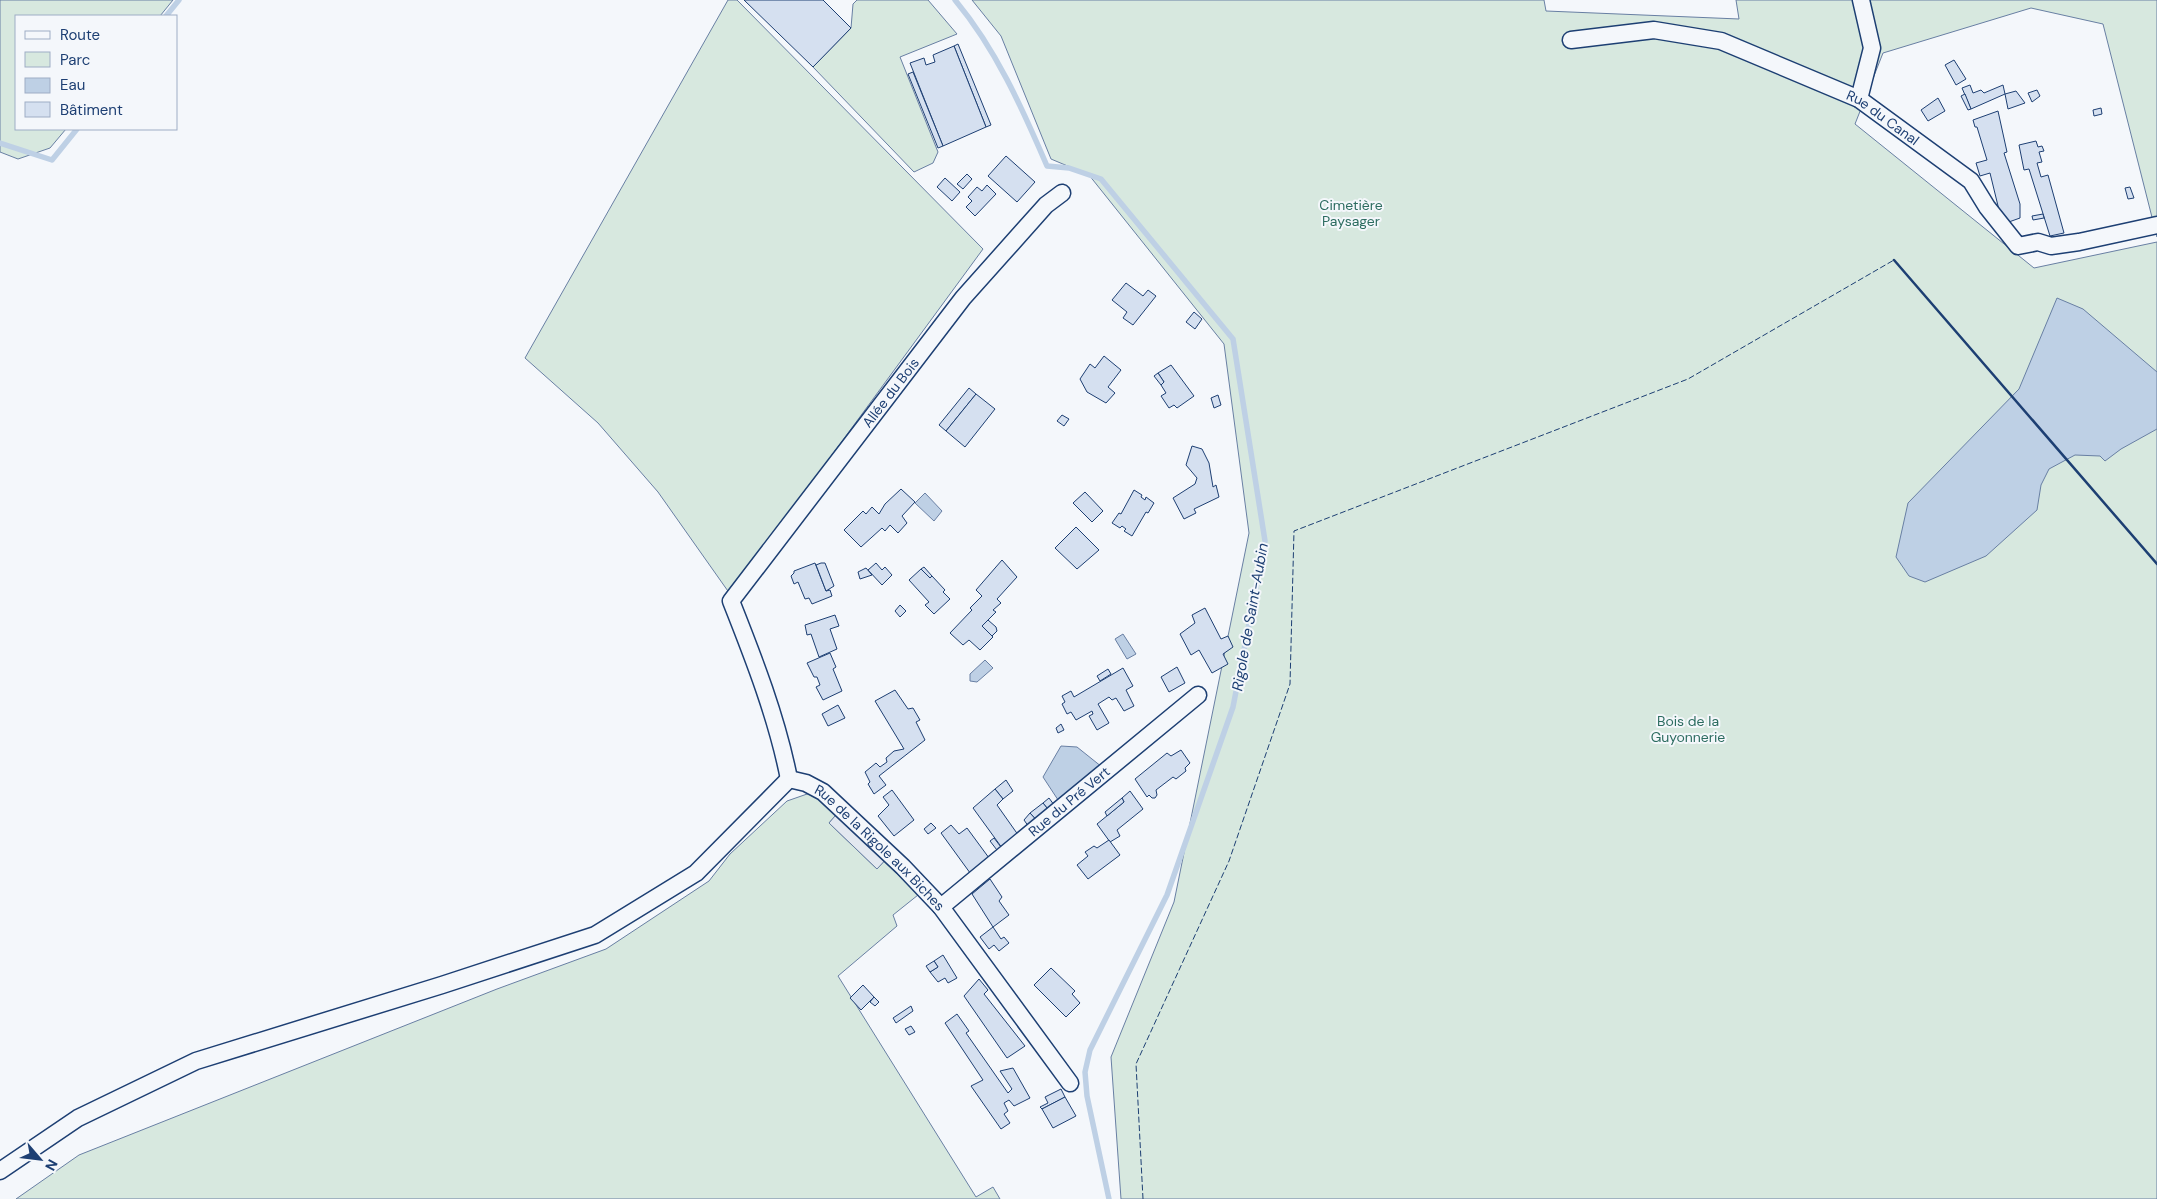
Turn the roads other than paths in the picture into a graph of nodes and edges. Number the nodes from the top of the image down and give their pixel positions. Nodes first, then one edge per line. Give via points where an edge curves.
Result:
1 (1861, 0) edge
2 (1572, 40) dead end
3 (1859, 99) junction
4 (1062, 193) dead end
5 (2157, 226) edge
6 (1198, 695) dead end
7 (789, 779) junction
8 (941, 907) junction
9 (1070, 1083) dead end
10 (0, 1171) edge

1 - 3 street via 1872,48
2 - 3 street, Rue du Canal via 1654,30 1721,41
3 - 5 street, Rue du Canal via 1970,180 2018,246 2038,242 2050,246 2079,242
4 - 7 street, Allée du Bois via 1046,205 963,298 732,601 782,743
6 - 8 street, Rue du Pré Vert
7 - 8 street, Rue de la Rigole aux Biches via 823,792
7 - 10 street via 696,873 595,935 196,1061 78,1118
8 - 9 street, Rue de la Rigole aux Biches

